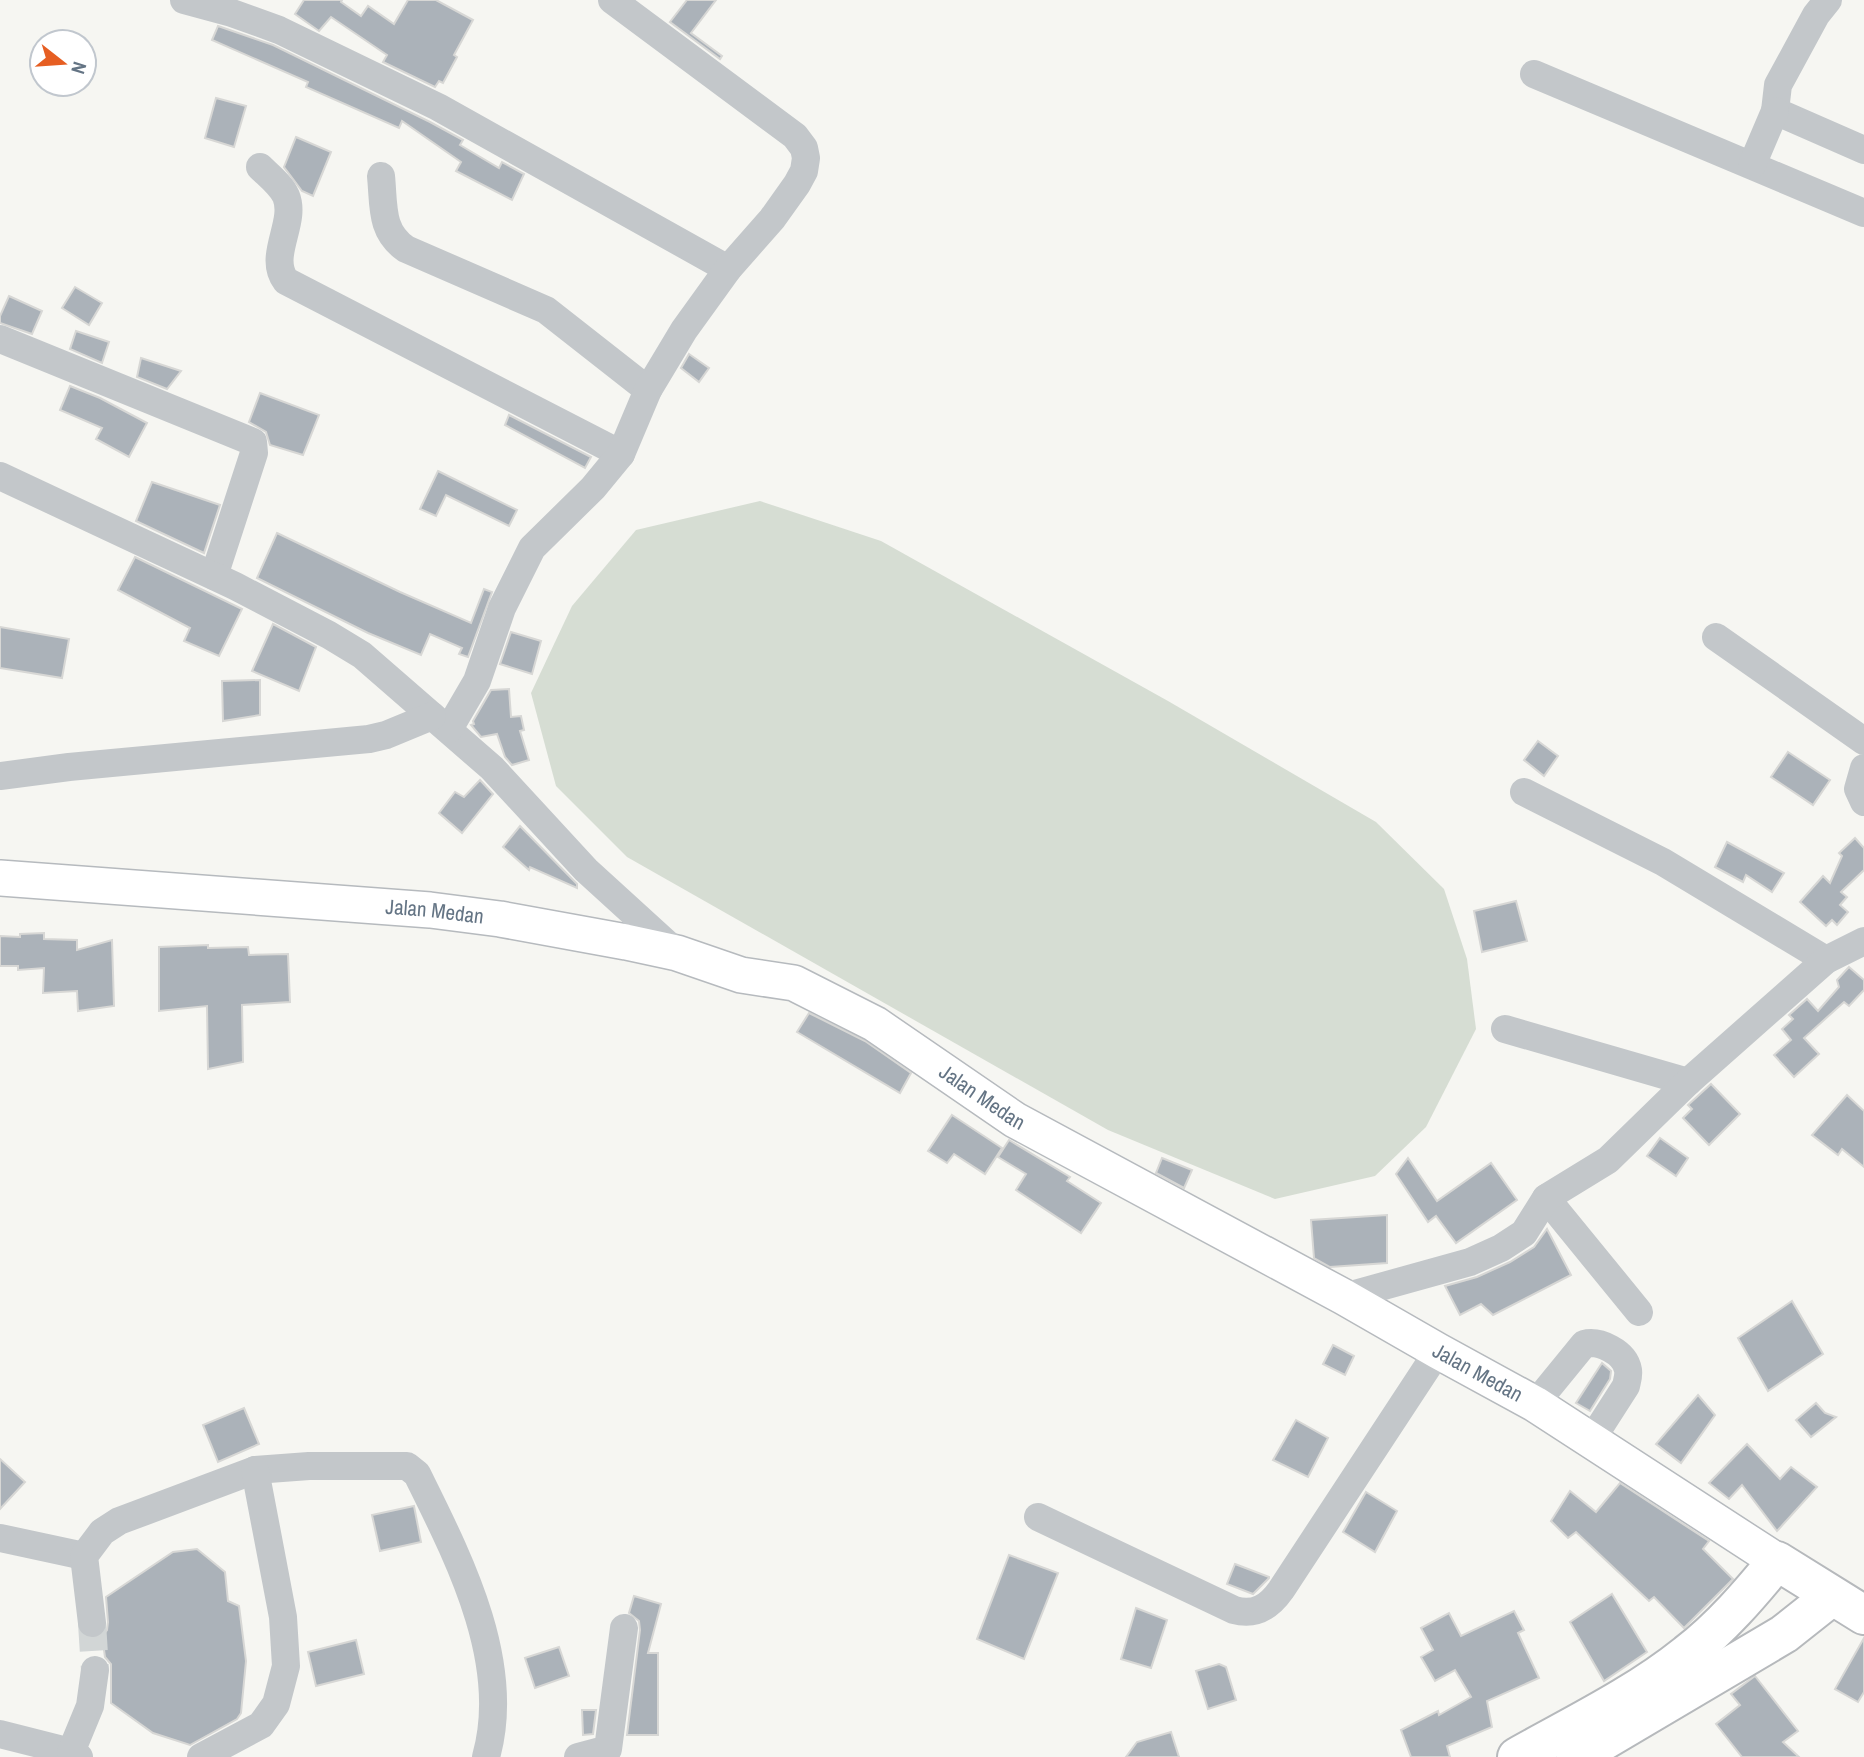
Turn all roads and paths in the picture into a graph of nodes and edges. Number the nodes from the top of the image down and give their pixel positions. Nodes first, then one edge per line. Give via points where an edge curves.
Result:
1 (184, 0) edge
2 (612, 0) edge
3 (1828, 0) edge
4 (1534, 74) dead end
5 (1774, 111) junction
6 (1864, 150) edge
7 (1752, 165) junction
8 (260, 167) dead end
9 (381, 176) dead end
10 (1864, 213) edge
11 (728, 269) junction
12 (0, 339) edge
13 (649, 390) junction
14 (621, 454) junction
15 (0, 476) edge
16 (214, 576) junction
17 (1716, 637) dead end
18 (441, 723) junction
19 (1864, 741) edge
20 (1864, 768) edge
21 (0, 776) edge
22 (1524, 792) dead end
23 (1864, 802) edge
24 (0, 878) edge
25 (1862, 944) edge
26 (677, 953) junction
27 (1826, 960) junction
28 (1505, 1029) dead end
29 (1688, 1082) junction
30 (1546, 1198) junction
31 (1345, 1297) junction
32 (1639, 1312) dead end
33 (1438, 1352) junction
34 (1535, 1404) junction
35 (1592, 1439) junction
36 (255, 1470) junction
37 (1038, 1517) dead end
38 (0, 1538) edge
39 (85, 1556) junction
40 (1777, 1561) junction
41 (1832, 1596) junction
42 (1864, 1615) edge
43 (92, 1623) tunnel mouth
44 (624, 1628) dead end
45 (95, 1670) tunnel mouth
46 (14, 1744) edge
47 (69, 1754) edge
48 (201, 1757) edge
49 (486, 1757) edge
50 (578, 1757) edge
51 (1517, 1757) edge
52 (1576, 1757) edge

1 - 11 street via 279,30 438,107
2 - 11 street via 795,136 804,148 804,171 797,184
3 - 5 street via 1777,85
4 - 7 street
5 - 6 street
5 - 7 street
7 - 10 street
8 - 14 street via 287,197 279,265 286,281
9 - 13 street via 386,221 397,242 545,310
11 - 13 street
12 - 16 street via 253,442 254,453
13 - 14 street
14 - 18 street via 526,557 502,608 477,681
15 - 16 street
16 - 18 street via 349,646
17 - 19 street
18 - 21 street via 369,739
18 - 26 street via 513,789 586,870
20 - 23 street via 1858,789
22 - 27 street via 1663,862
24 - 26 main road, Jalan Medan via 430,910
25 - 27 street
26 - 31 main road, Jalan Medan via 741,975 794,983 875,1024 1015,1120
27 - 29 street
28 - 29 street
29 - 30 street via 1608,1160
30 - 31 street via 1524,1233 1501,1248 1470,1262
30 - 32 street
31 - 33 main road, Jalan Medan
33 - 34 main road, Jalan Medan
33 - 37 street via 1281,1590 1259,1611 1234,1610
34 - 35 main road, Jalan Medan
34 - 35 street via 1584,1344 1605,1345 1626,1362 1629,1377
35 - 40 main road, Jalan Medan
36 - 39 street via 119,1521 102,1532
36 - 48 street via 283,1617 286,1666 276,1704 261,1725
36 - 49 street via 403,1465 415,1470 457,1559 488,1652 494,1715
38 - 39 street
39 - 43 street
40 - 41 highway, Jalan Medan
40 - 51 highway via 1689,1653 1631,1693
41 - 42 highway, Jalan Medan
41 - 52 highway via 1762,1649
44 - 50 street via 608,1749
45 - 47 street via 90,1706
46 - 47 street

